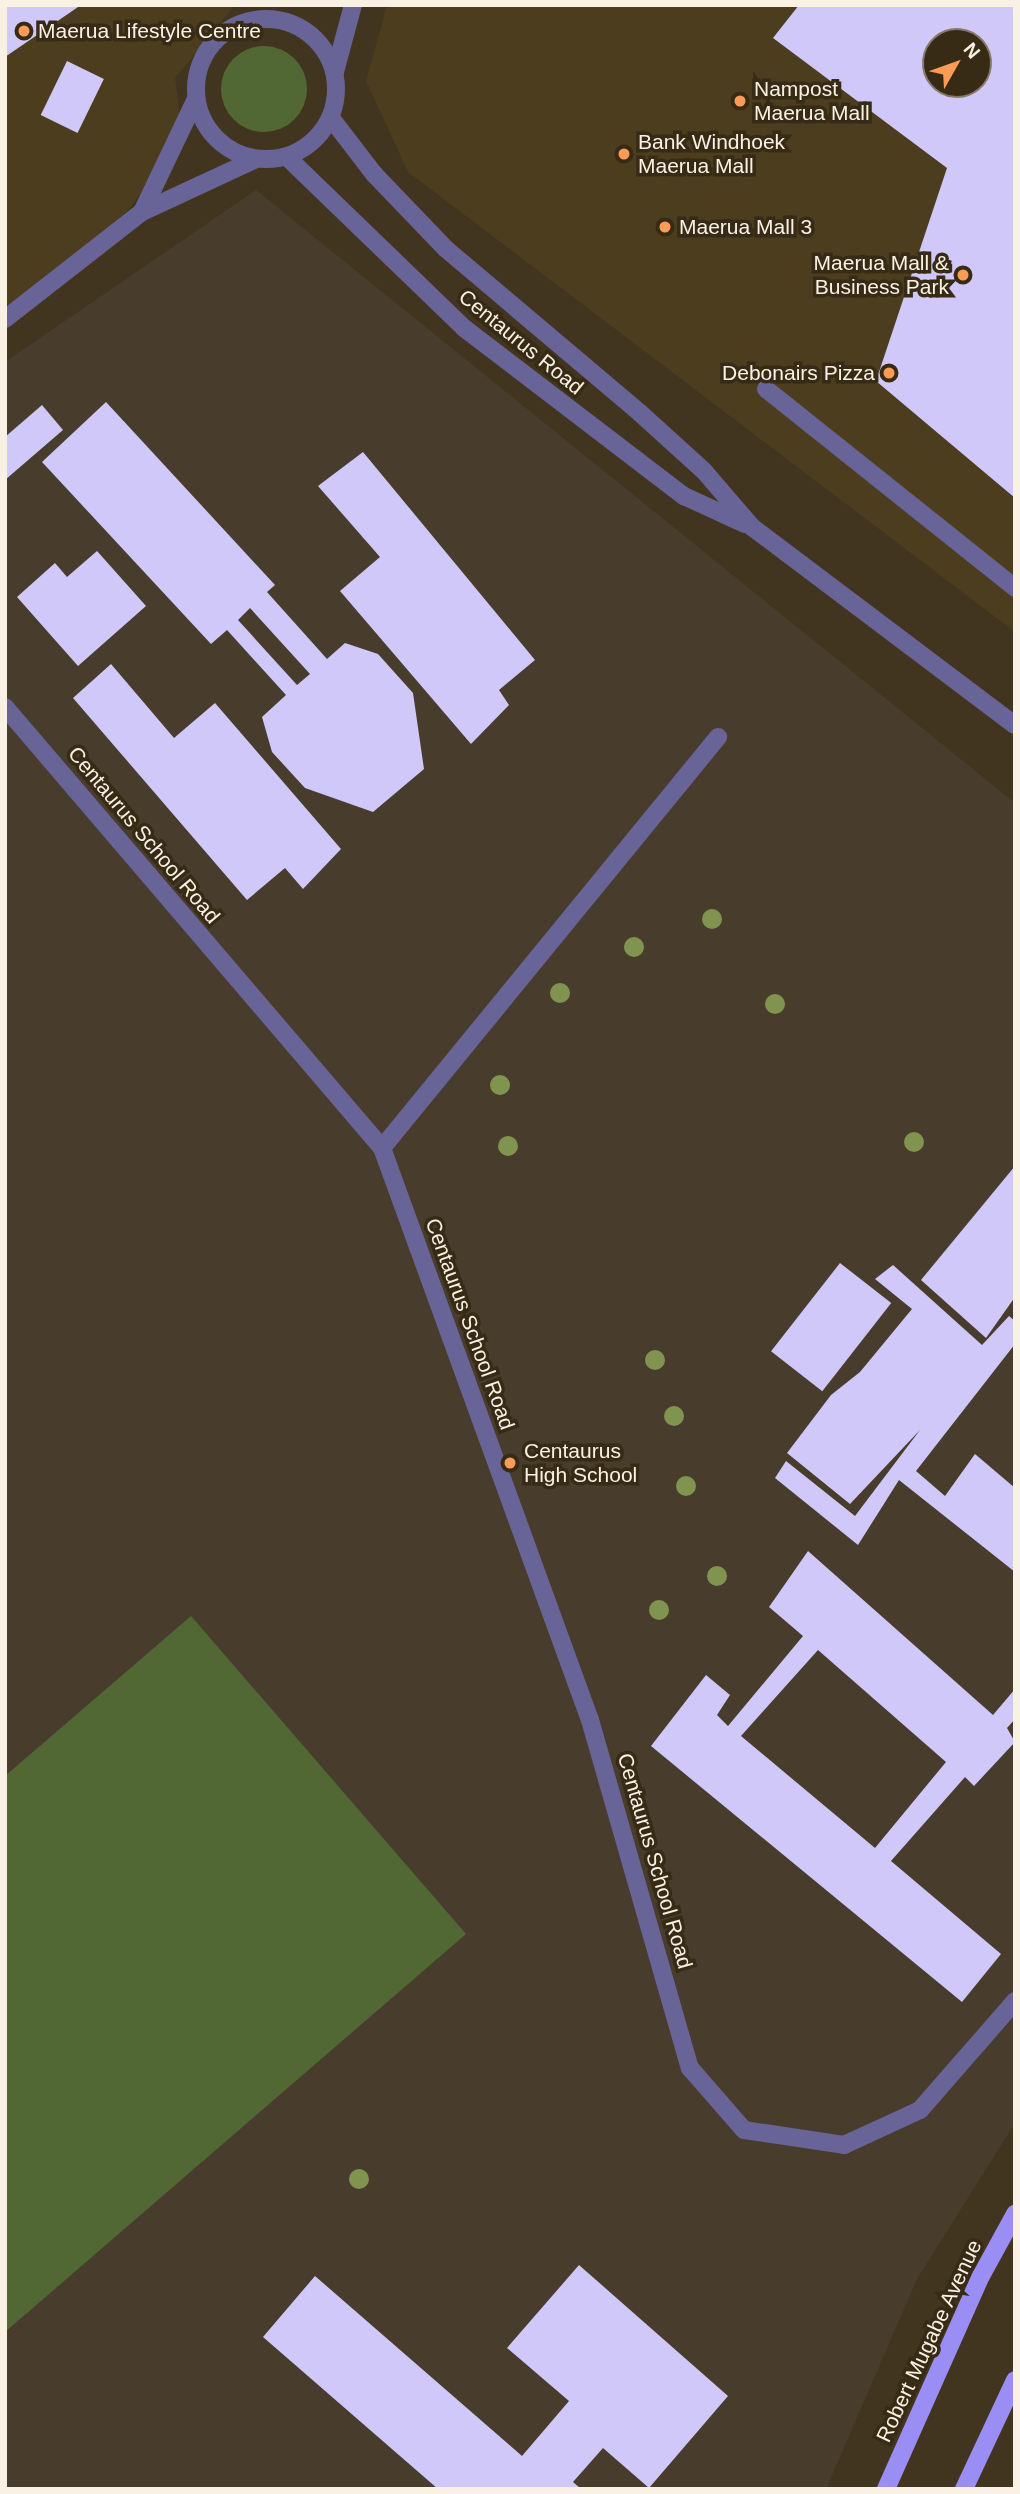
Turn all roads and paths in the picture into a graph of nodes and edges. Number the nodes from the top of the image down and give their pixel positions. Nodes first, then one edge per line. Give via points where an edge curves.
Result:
1 (287, 5) edge
2 (353, 5) edge
3 (272, 19) junction
4 (335, 72) junction
5 (196, 99) junction
6 (331, 118) junction
7 (288, 157) junction
8 (256, 159) junction
9 (142, 212) junction
10 (5, 319) edge
11 (766, 389) dead end
12 (752, 527) junction
13 (1015, 588) edge
14 (5, 707) edge
15 (1015, 725) edge
16 (718, 737) dead end
17 (382, 1148) junction
18 (1015, 2001) edge
19 (1015, 2214) edge
20 (1015, 2380) edge
21 (886, 2489) edge
22 (964, 2489) edge

1 - 3 street
2 - 4 street
3 - 4 street via 312,35
3 - 5 street via 228,30 209,47 198,70
4 - 6 street
5 - 8 street via 216,139
5 - 9 street
6 - 7 street via 313,142
6 - 12 street, Centaurus Road via 374,174 446,249 640,412 704,471
7 - 8 street
7 - 12 street, Centaurus Road via 464,328 684,496
8 - 9 street
9 - 10 street
11 - 13 street
12 - 15 street, Centaurus Road
14 - 17 street, Centaurus School Road
16 - 17 street
17 - 18 street, Centaurus School Road via 590,1720 690,2068 744,2130 844,2145 920,2110
19 - 21 main road, Robert Mugabe Avenue via 981,2276
20 - 22 main road

